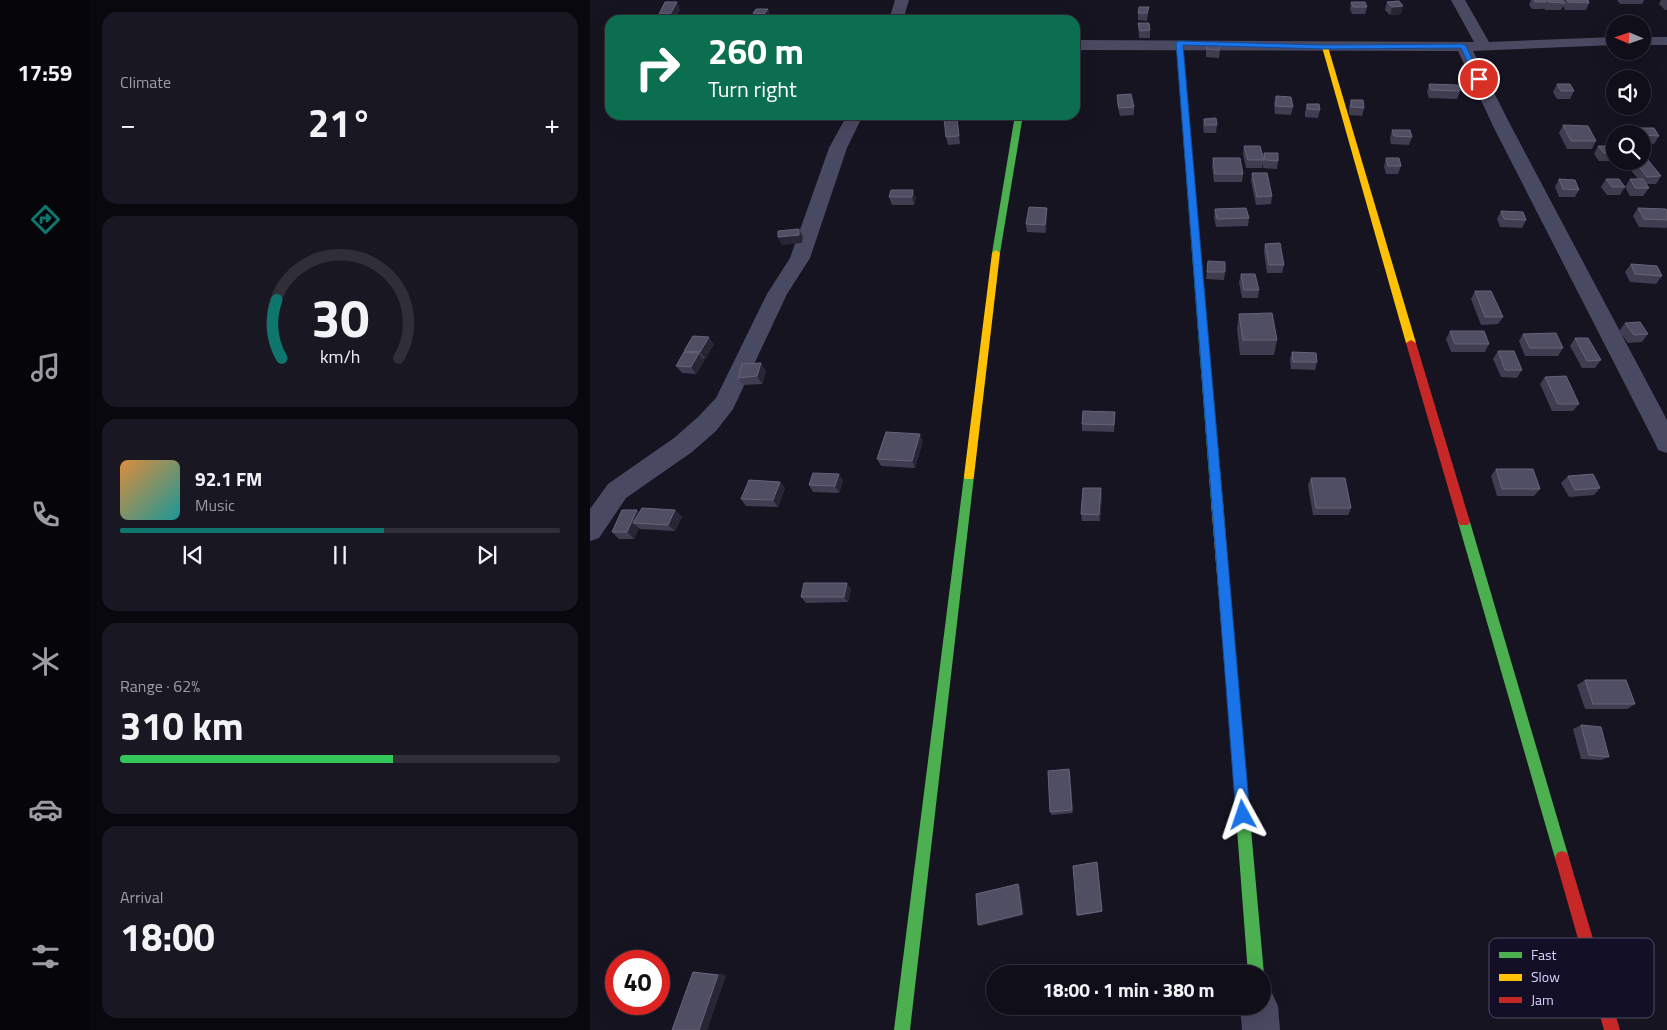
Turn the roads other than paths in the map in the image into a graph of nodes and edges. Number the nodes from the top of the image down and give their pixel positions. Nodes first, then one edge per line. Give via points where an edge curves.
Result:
1 (902, 0) edge
2 (1458, 0) edge
3 (898, 15) edge
4 (1606, 41) edge
5 (1651, 41) edge
6 (1667, 41) edge
7 (1179, 43) junction
8 (1080, 45) edge
9 (1463, 46) junction
10 (1325, 47) junction
11 (1484, 47) junction
12 (852, 120) edge
13 (1018, 120) edge
14 (1667, 443) edge
15 (590, 530) edge
16 (1585, 938) edge
17 (1255, 965) edge
18 (1260, 1015) edge
19 (1608, 1018) edge
20 (902, 1030) edge
21 (1261, 1030) edge
22 (1612, 1030) edge

1 - 3 street
2 - 11 street
4 - 11 street
5 - 6 street
7 - 8 street
7 - 10 street
7 - 17 street
9 - 10 street
9 - 11 street
9 - 14 street via 1502,128
10 - 16 street
12 - 15 street via 838,148 800,258 777,294 725,403 683,445 617,491
13 - 20 street via 994,262
18 - 21 street
19 - 22 street

